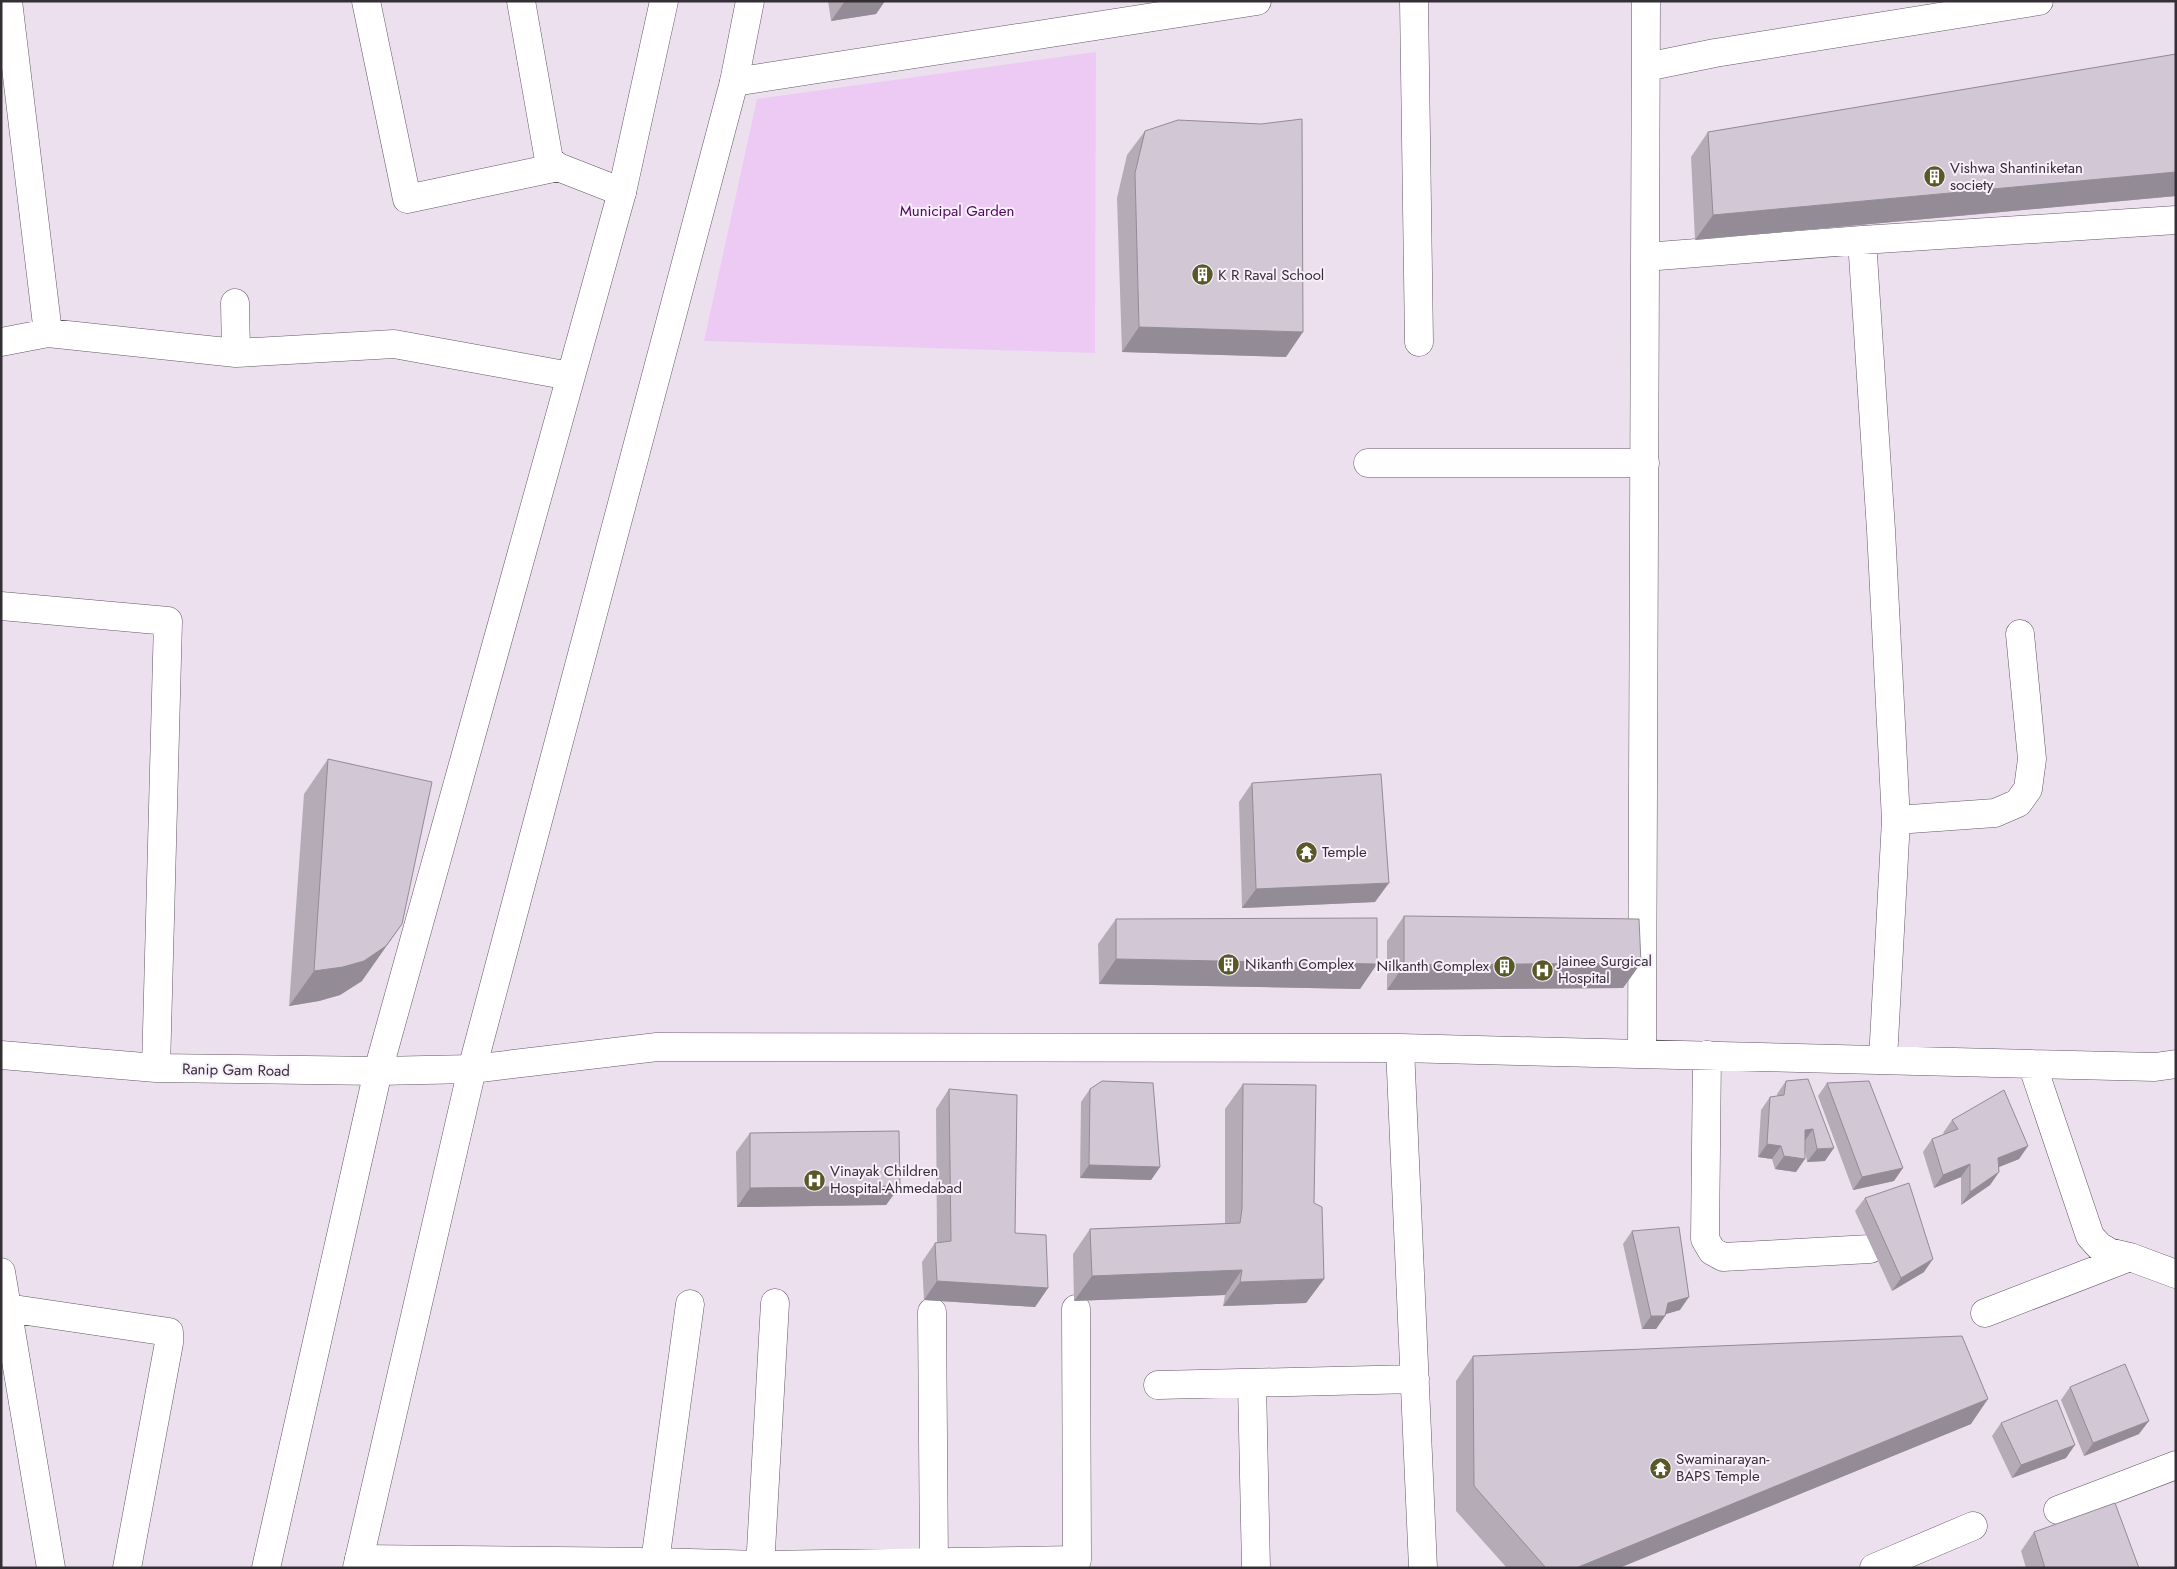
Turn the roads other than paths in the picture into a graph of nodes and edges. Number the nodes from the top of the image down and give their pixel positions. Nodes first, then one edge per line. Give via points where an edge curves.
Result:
1 (8, 1) edge
2 (366, 1) edge
3 (521, 1) edge
4 (664, 1) edge
5 (750, 1) edge
6 (1257, 1) edge
7 (1414, 1) edge
8 (1646, 1) edge
9 (2039, 1) edge
10 (1646, 66) junction
11 (734, 82) junction
12 (558, 167) junction
13 (622, 192) junction
14 (2176, 220) edge
15 (1862, 240) junction
16 (1645, 257) junction
17 (235, 303) dead end
18 (48, 333) junction
19 (1, 342) edge
20 (1419, 342) dead end
21 (236, 353) junction
22 (570, 376) junction
23 (1368, 463) dead end
24 (1645, 463) junction
25 (1, 606) edge
26 (2020, 634) dead end
27 (1896, 820) junction
28 (1400, 1048) junction
29 (1642, 1054) junction
30 (1, 1055) edge
31 (1706, 1056) junction
32 (1883, 1060) junction
33 (2032, 1064) junction
34 (2176, 1064) edge
35 (156, 1068) junction
36 (472, 1069) junction
37 (378, 1071) junction
38 (1870, 1249) dead end
39 (2130, 1257) junction
40 (1, 1272) edge
41 (2176, 1274) edge
42 (775, 1303) dead end
43 (690, 1304) dead end
44 (7, 1308) junction
45 (1076, 1309) dead end
46 (932, 1312) dead end
47 (1985, 1313) dead end
48 (1415, 1378) junction
49 (1252, 1383) junction
50 (1158, 1385) dead end
51 (2176, 1465) edge
52 (2058, 1510) dead end
53 (1973, 1526) dead end
54 (655, 1562) junction
55 (358, 1563) edge
56 (934, 1563) junction
57 (1053, 1564) edge
58 (1889, 1565) edge
59 (760, 1566) edge
60 (902, 1566) edge
61 (51, 1568) edge
62 (127, 1568) edge
63 (266, 1568) edge
64 (1256, 1568) edge
65 (1423, 1568) edge

1 - 18 street
2 - 12 street via 407,199
3 - 12 street via 549,160
4 - 13 street
5 - 11 street
6 - 11 street
7 - 20 street
8 - 10 street
9 - 10 street
10 - 16 street
11 - 36 street
12 - 13 street
13 - 22 street
14 - 15 street
15 - 16 street
15 - 27 street
16 - 24 street
17 - 21 street
18 - 19 street
18 - 21 street
21 - 22 street via 394,344
22 - 37 street
23 - 24 street
24 - 29 street
25 - 35 street via 168,621
26 - 27 street via 2032,760 2028,789 2018,803 1995,813
27 - 32 street
28 - 29 street, Ranip Gam Road
28 - 36 street, Ranip Gam Road via 657,1047
28 - 48 street
29 - 31 street, Ranip Gam Road
30 - 35 street, Ranip Gam Road
31 - 32 street, Ranip Gam Road
31 - 38 street via 1705,1238 1712,1251 1723,1256
32 - 33 street, Ranip Gam Road
33 - 34 street, Ranip Gam Road via 2155,1067
33 - 39 street via 2090,1236 2109,1252
35 - 37 street, Ranip Gam Road
36 - 37 street, Ranip Gam Road
36 - 55 street
37 - 63 street
39 - 41 street
39 - 47 street
40 - 44 street
42 - 59 street
43 - 54 street
44 - 61 street
44 - 62 street via 169,1332
45 - 57 street via 1077,1560
46 - 56 street
48 - 49 street
48 - 65 street
49 - 50 street
49 - 64 street
51 - 52 street
53 - 58 street
54 - 55 street
54 - 59 street
56 - 57 street
56 - 60 street
59 - 60 street

